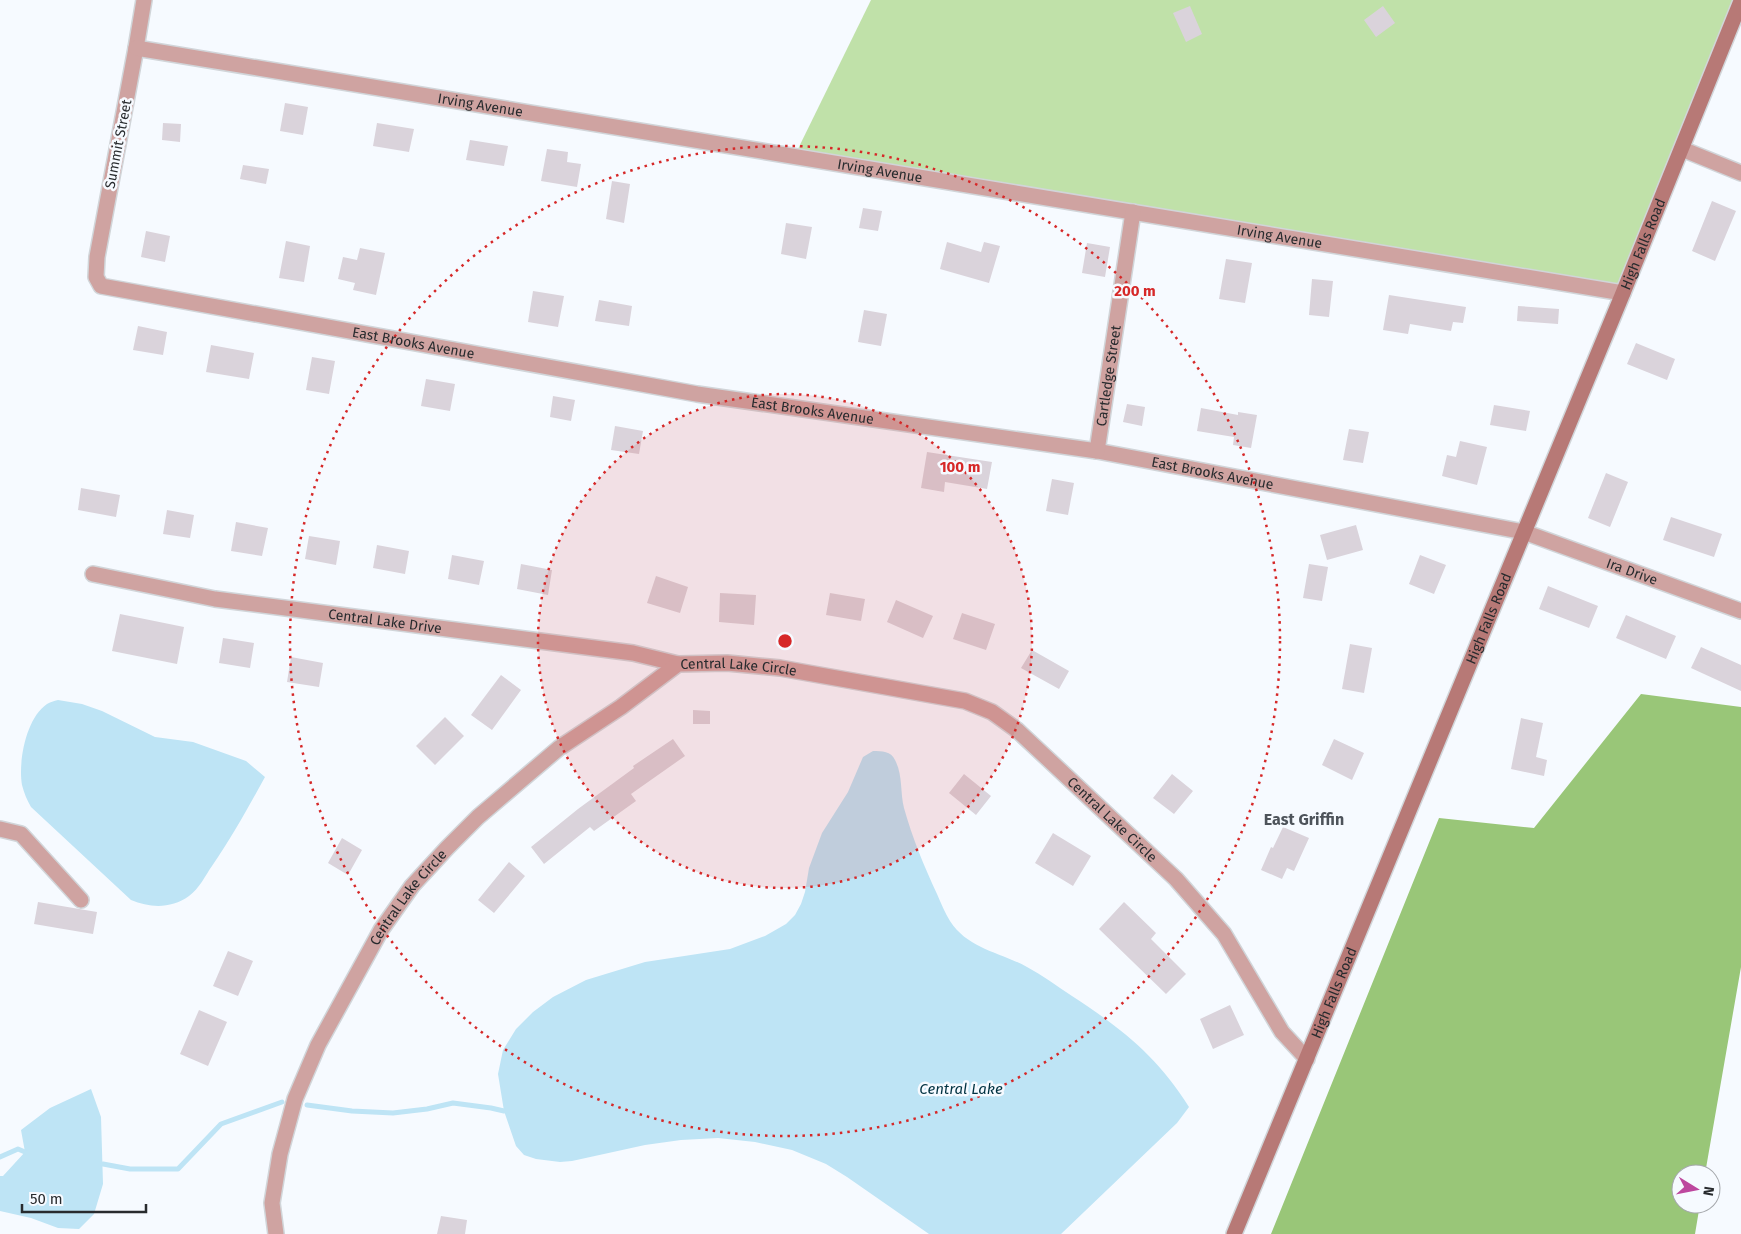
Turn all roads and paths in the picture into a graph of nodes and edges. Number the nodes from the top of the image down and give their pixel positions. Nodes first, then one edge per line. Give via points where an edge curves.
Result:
1 (144, 0) edge
2 (1741, 1) edge
3 (136, 48) junction
4 (1682, 149) junction
5 (1741, 173) edge
6 (1133, 212) junction
7 (101, 286) joint
8 (1623, 293) junction
9 (1097, 451) junction
10 (1524, 532) junction
11 (93, 574) dead end
12 (1741, 611) edge
13 (678, 664) junction
14 (0, 829) edge
15 (81, 900) dead end
16 (1307, 1059) junction
17 (276, 1234) edge
18 (1234, 1234) edge

1 - 3 street, Summit Street
2 - 4 street, High Falls Road
3 - 6 street, Irving Avenue
3 - 7 street, Summit Street via 97,256 96,278
4 - 5 street
4 - 8 street, High Falls Road
6 - 8 street, Irving Avenue
6 - 9 street, Cartledge Street
7 - 9 street, East Brooks Avenue via 697,394
8 - 10 street, High Falls Road
9 - 10 street, East Brooks Avenue
10 - 12 street, Ira Drive
10 - 16 street, High Falls Road
11 - 13 street, Central Lake Drive via 215,599 633,653
13 - 16 street, Central Lake Circle via 726,663 780,668 965,701 992,712 1017,730 1176,879 1224,934 1282,1032
13 - 17 street, Central Lake Circle via 559,748 478,817 412,886 381,930 348,989 295,1098 280,1154 272,1203
14 - 15 street via 21,834
16 - 18 street, High Falls Road

